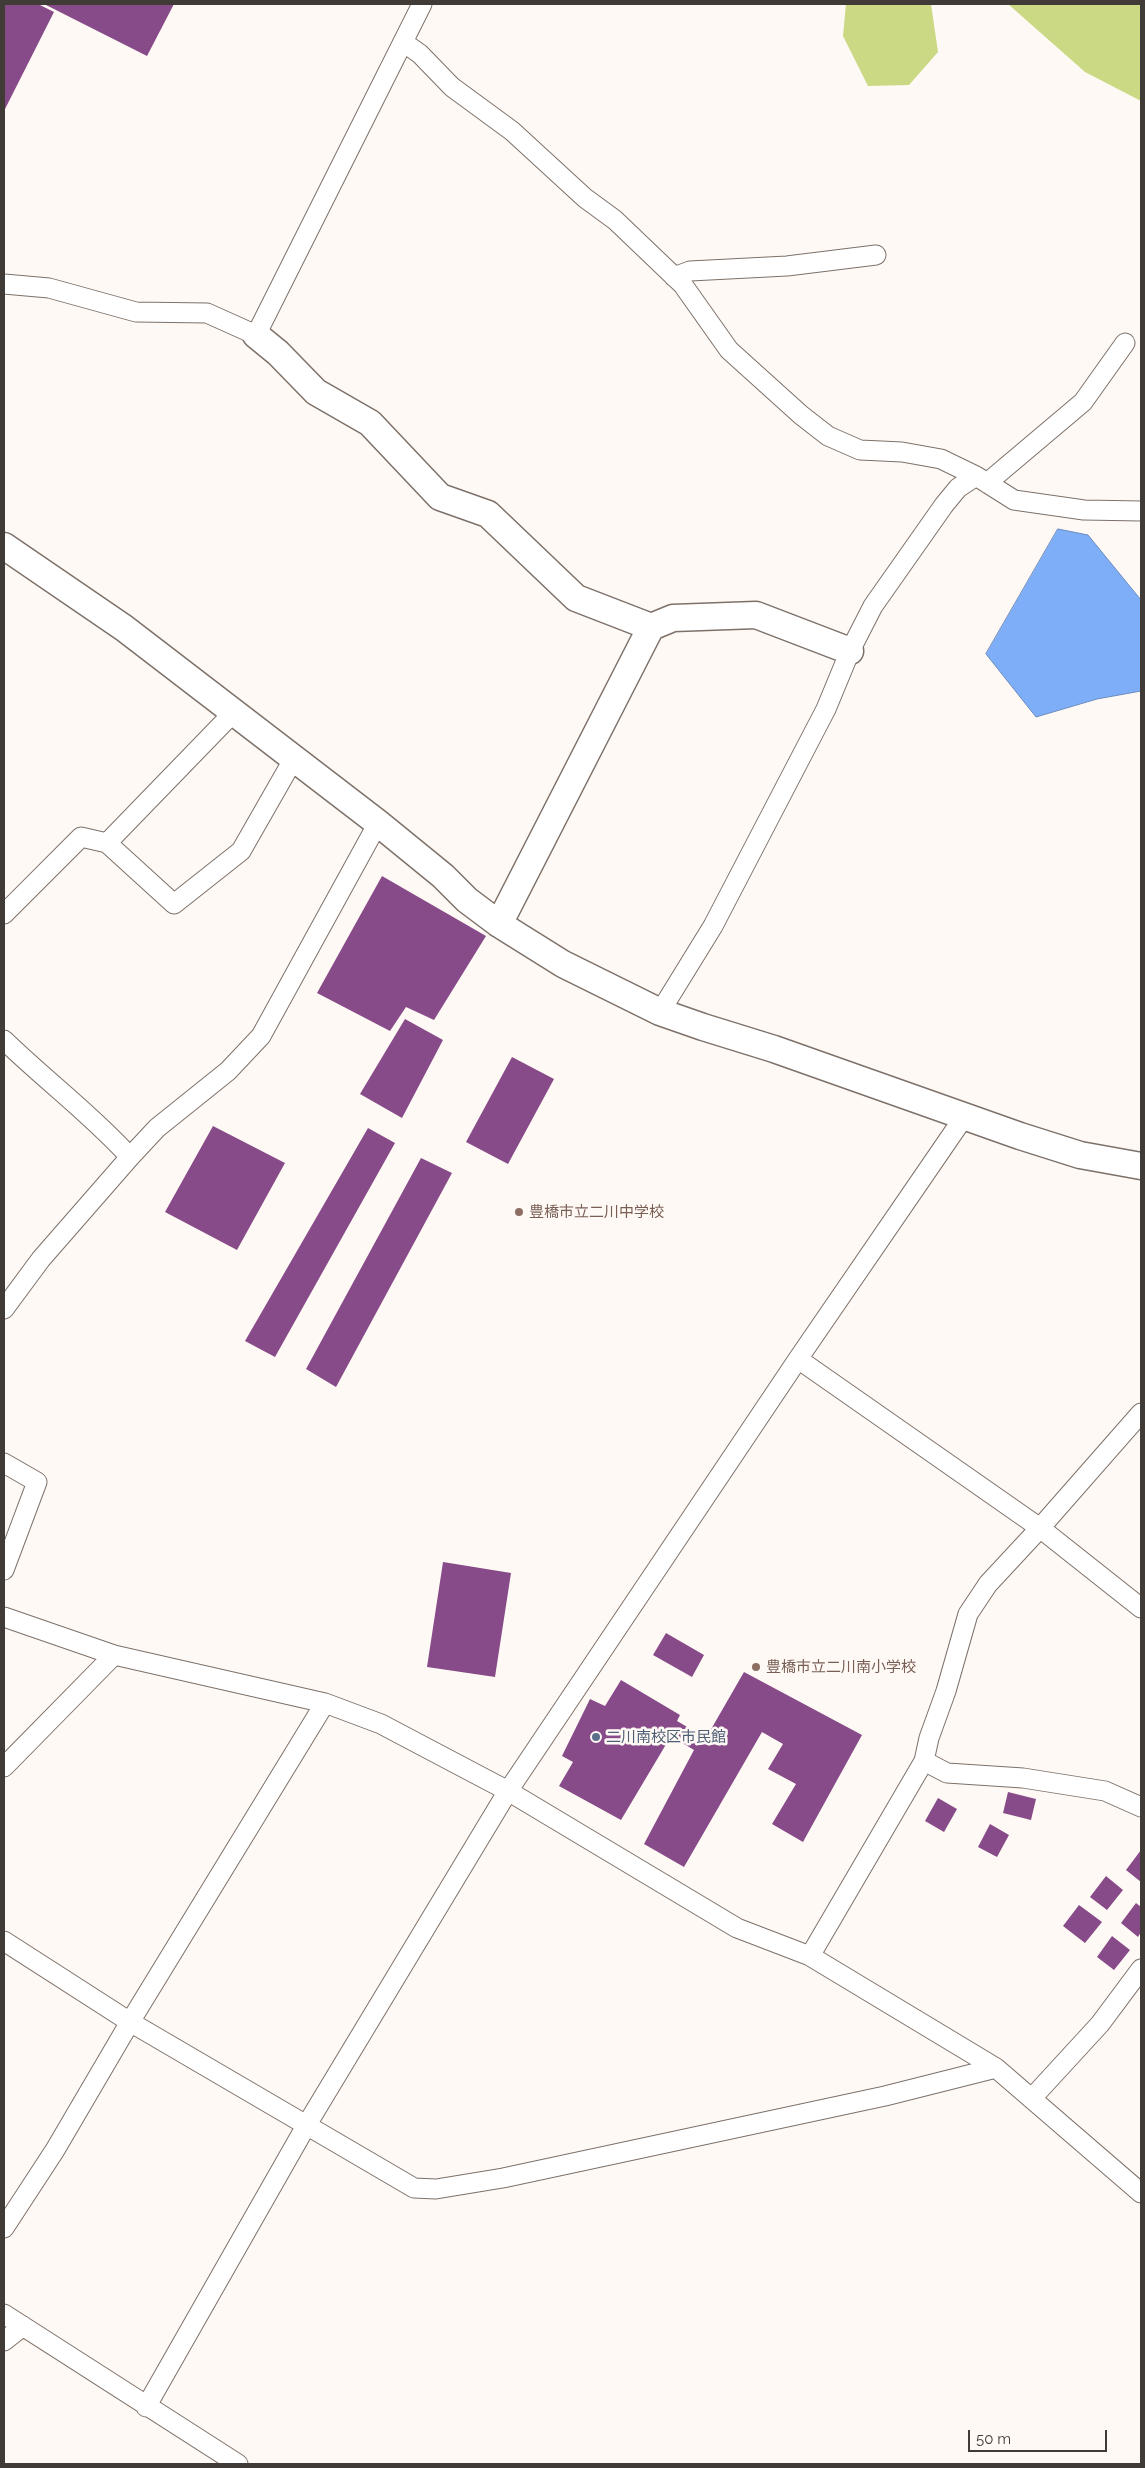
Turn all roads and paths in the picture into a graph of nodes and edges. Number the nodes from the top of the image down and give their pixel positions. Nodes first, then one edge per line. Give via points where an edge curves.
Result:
1 (422, 4) edge
2 (403, 42) junction
3 (876, 255) dead end
4 (674, 277) junction
5 (4, 284) edge
6 (256, 335) junction
7 (1125, 343) dead end
8 (982, 480) junction
9 (1141, 512) edge
10 (4, 546) edge
11 (651, 627) junction
12 (850, 651) junction
13 (233, 713) junction
14 (293, 760) junction
15 (378, 823) junction
16 (107, 843) junction
17 (4, 914) edge
18 (499, 924) junction
19 (660, 1012) junction
20 (4, 1040) edge
21 (964, 1117) junction
22 (130, 1157) junction
23 (1141, 1166) edge
24 (4, 1310) edge
25 (798, 1359) junction
26 (1141, 1412) edge
27 (4, 1463) edge
28 (1040, 1528) junction
29 (4, 1570) edge
30 (1141, 1608) edge
31 (4, 1617) edge
32 (114, 1655) junction
33 (325, 1703) junction
34 (924, 1761) junction
35 (4, 1768) edge
36 (508, 1791) junction
37 (1141, 1808) edge
38 (4, 1941) edge
39 (810, 1956) junction
40 (1141, 1969) edge
41 (130, 2022) junction
42 (996, 2068) junction
43 (1032, 2098) junction
44 (306, 2126) junction
45 (1141, 2192) edge
46 (4, 2228) edge
47 (4, 2314) edge
48 (22, 2326) junction
49 (4, 2341) edge
50 (146, 2407) junction
51 (238, 2464) edge

1 - 2 street
2 - 4 street via 420,54 452,87 512,131 585,198 615,220
2 - 6 street
3 - 4 street via 787,266 690,271
4 - 8 street via 730,350 828,436 860,450 902,452 941,460
5 - 6 street via 50,288 136,312 207,313
6 - 11 street via 316,392 370,423 440,498 488,514 576,598
7 - 8 street via 1083,402
8 - 9 street via 1014,500 1084,510
8 - 12 street via 958,488 944,505 873,606
10 - 13 street via 124,628
11 - 12 street via 673,618 756,615
11 - 18 street
12 - 19 street via 826,709 714,926
13 - 14 street
13 - 16 street
14 - 15 street
14 - 16 street via 240,851 174,904
15 - 18 street
15 - 22 street via 261,1036 228,1071 157,1128
16 - 17 street via 81,837
18 - 19 street via 562,964
19 - 21 street
20 - 22 street via 36,1072 58,1086
21 - 23 street via 1080,1155
21 - 25 street
22 - 24 street via 41,1259
25 - 28 street
25 - 36 street
26 - 28 street
27 - 29 street via 37,1482
28 - 30 street
28 - 34 street via 988,1584 968,1614
31 - 32 street
32 - 33 street
32 - 35 street
33 - 36 street via 381,1724
33 - 41 street
34 - 37 street via 947,1773 1023,1778 1105,1791
34 - 39 street
36 - 39 street via 737,1928
36 - 44 street
38 - 41 street
39 - 42 street
40 - 43 street via 1100,2024
41 - 44 street
41 - 46 street via 55,2150
42 - 43 street
42 - 44 street via 885,2096 503,2178 436,2189 414,2188
43 - 45 street
44 - 50 street
47 - 48 street
48 - 49 street
48 - 50 street
50 - 51 street

